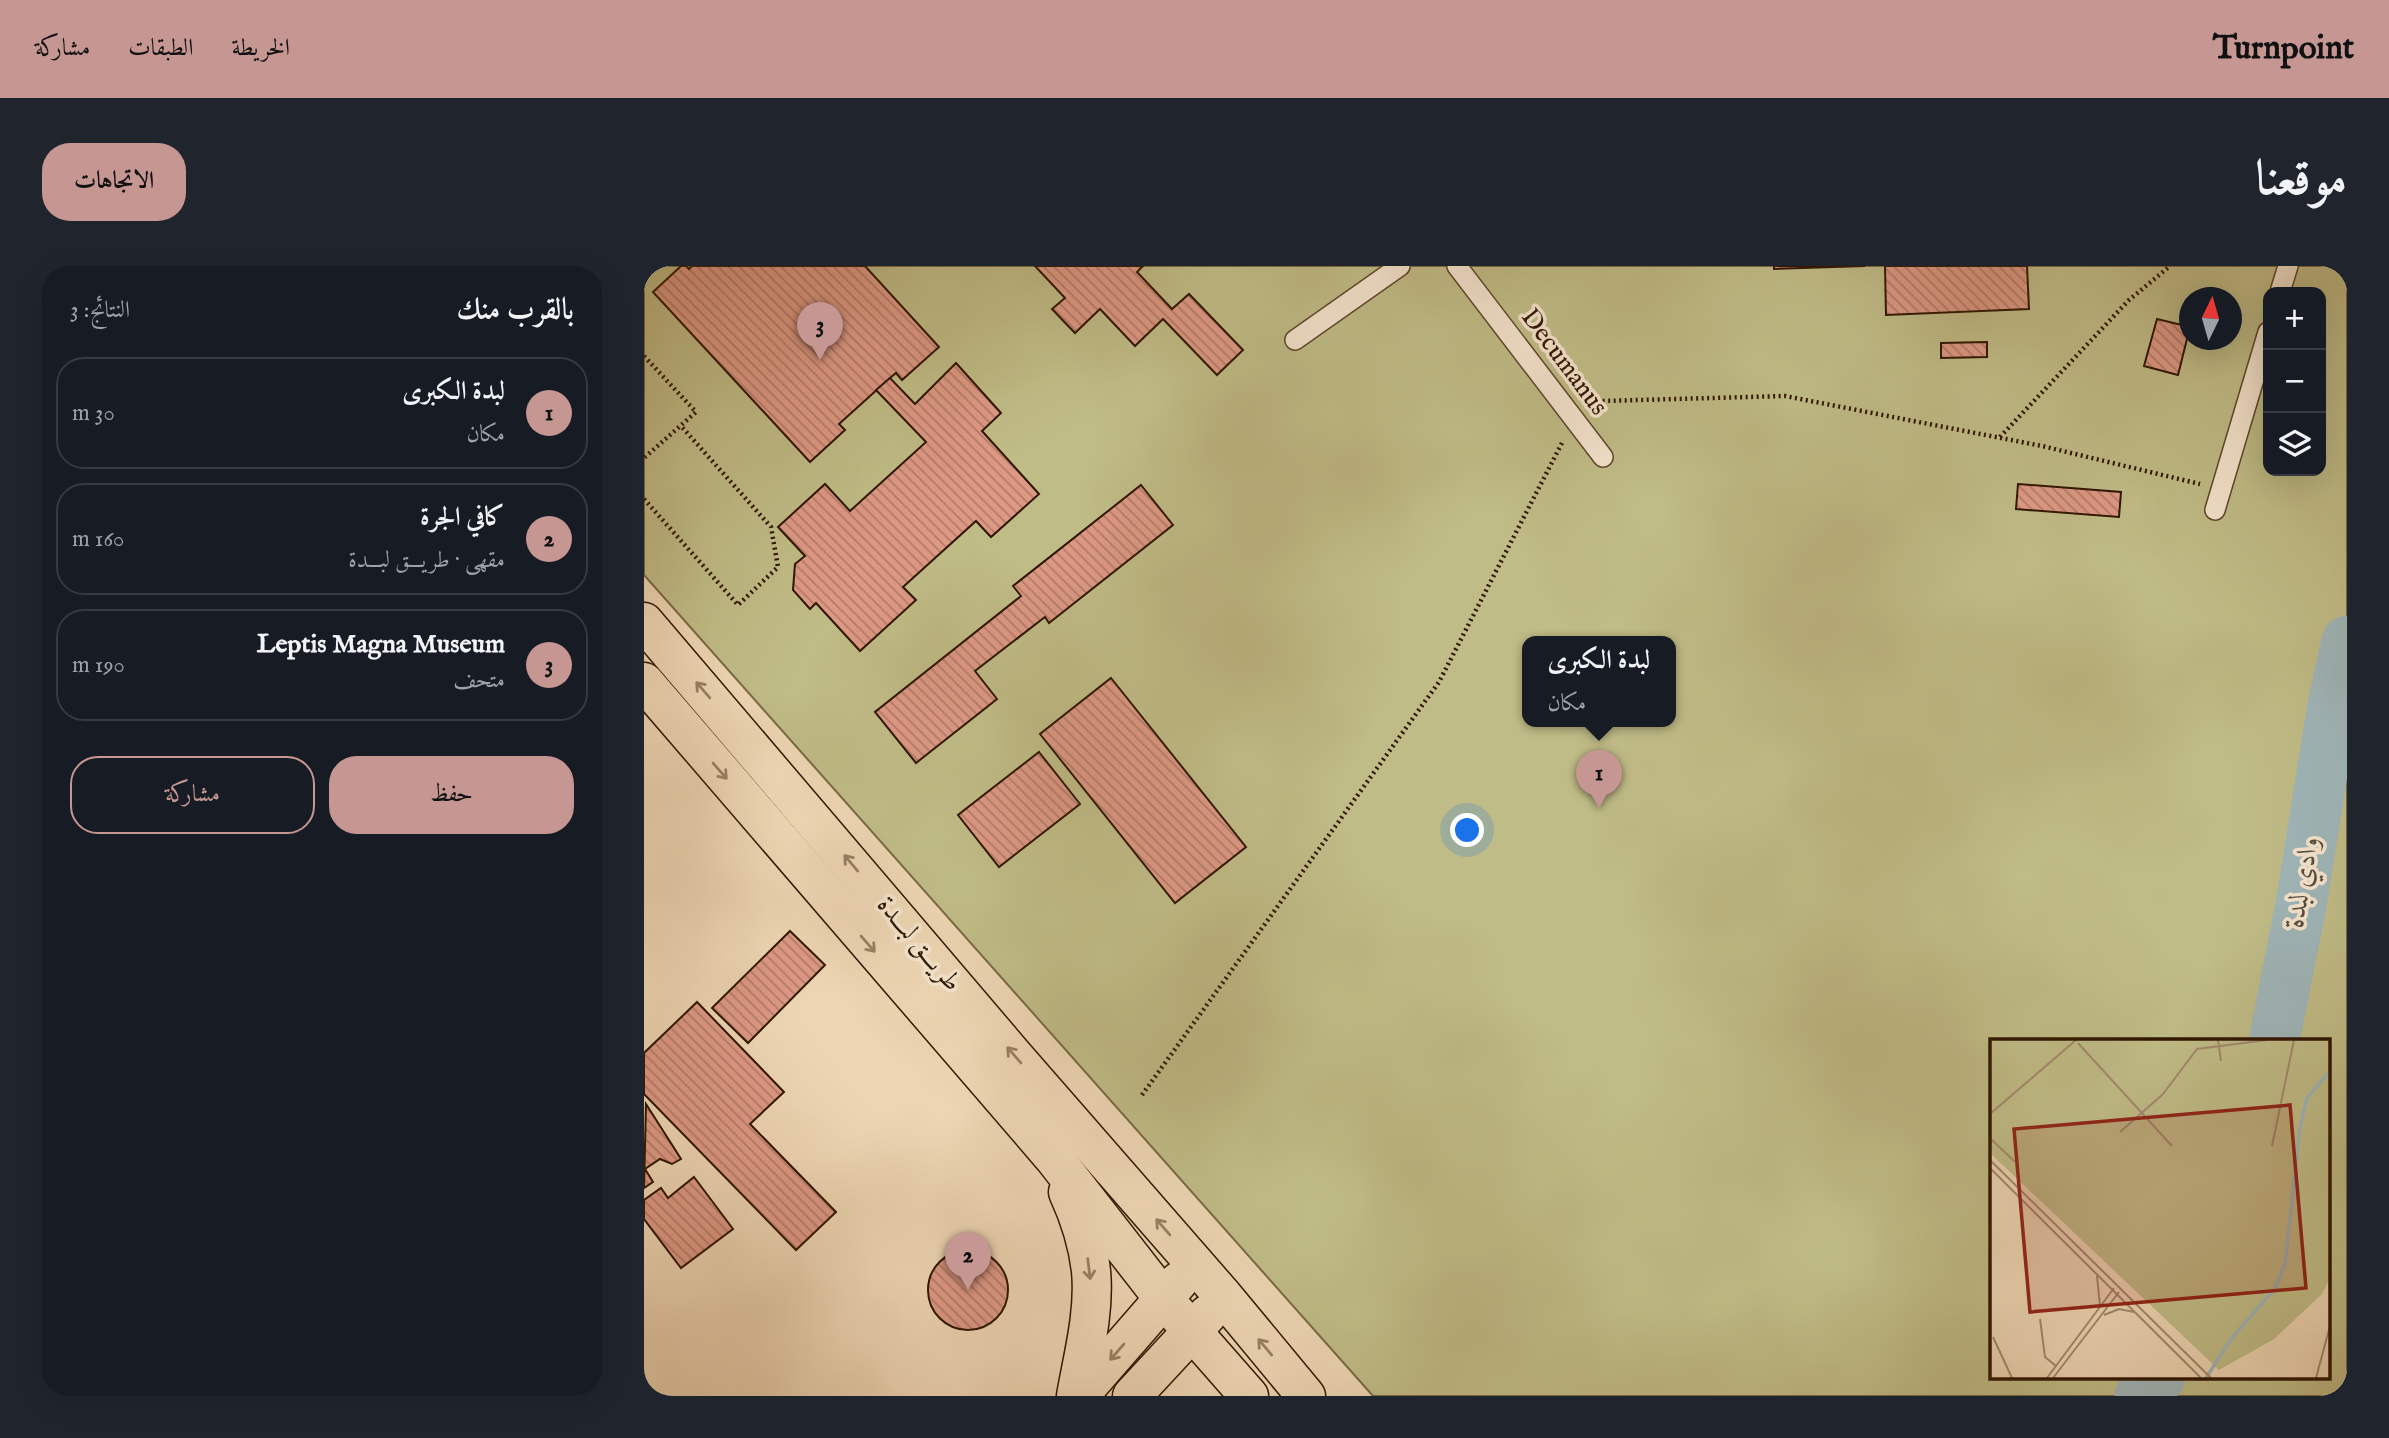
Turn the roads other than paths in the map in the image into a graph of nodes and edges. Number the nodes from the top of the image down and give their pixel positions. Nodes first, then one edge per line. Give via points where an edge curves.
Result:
1 (1399, 266) edge
2 (1457, 266) edge
3 (2288, 266) edge
4 (2282, 287) edge
5 (1295, 340) dead end
6 (2263, 349) edge
7 (1603, 457) dead end
8 (2215, 510) dead end
9 (644, 622) edge
10 (644, 682) edge
11 (1054, 1158) junction
12 (1195, 1264) junction
13 (1224, 1297) junction
14 (1163, 1298) junction
15 (1191, 1330) junction
16 (1078, 1396) edge
17 (1132, 1396) edge
18 (1249, 1396) edge
19 (1306, 1396) edge

1 - 5 street
2 - 7 street, Decumanus
3 - 4 street
6 - 8 street
12 -> 9 main road, طريـــق لبـــدة
10 -> 11 main road, طريـــق لبـــدة
11 - 14 main road, طريـــق لبـــدة
11 -> 16 main road via 1075,1208 1091,1272
12 - 13 main road, طريـــق لبـــدة
12 - 14 main road
13 - 15 main road
19 -> 13 main road, طريـــق لبـــدة
14 - 15 main road, طريـــق لبـــدة
14 -> 16 main road
15 - 17 main road
15 - 18 main road, طريـــق لبـــدة

